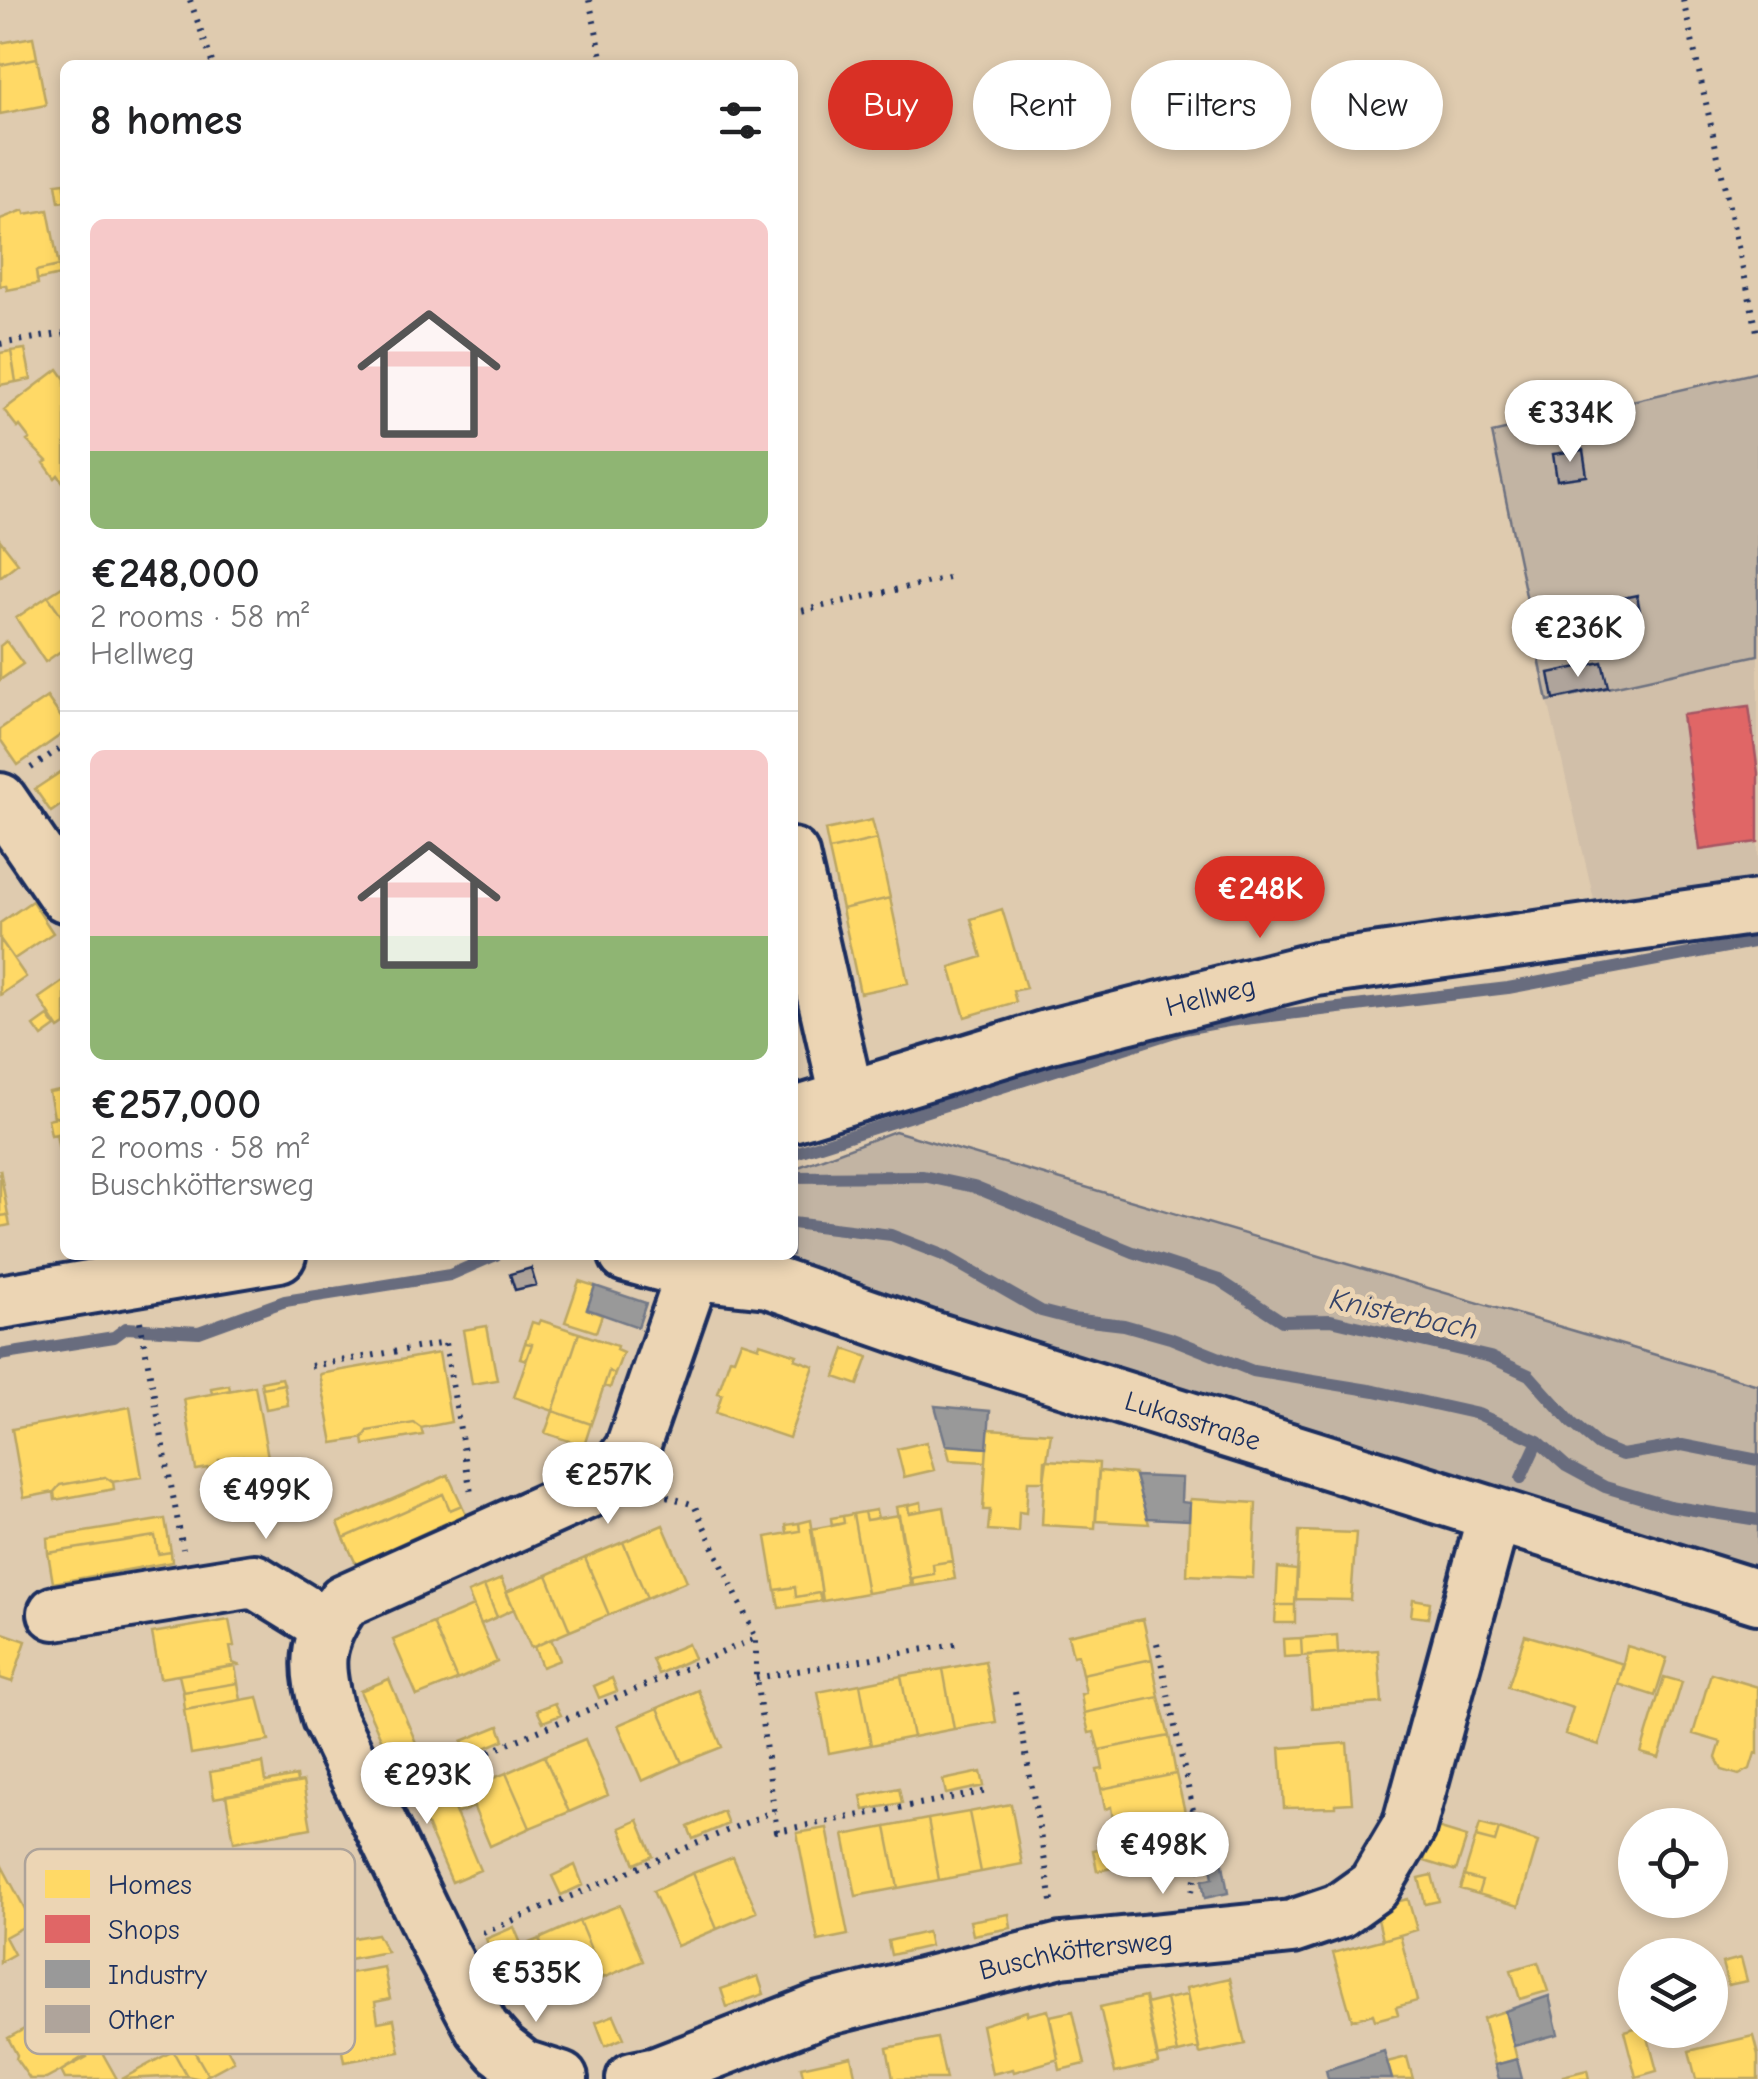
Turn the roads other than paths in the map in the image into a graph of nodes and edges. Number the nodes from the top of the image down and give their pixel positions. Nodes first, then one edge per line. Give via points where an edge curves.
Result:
1 (0, 800) edge
2 (798, 881) edge
3 (60, 888) edge
4 (1758, 907) edge
5 (848, 1097) junction
6 (798, 1112) edge
7 (645, 1260) edge
8 (193, 1262) edge
9 (693, 1273) junction
10 (0, 1302) edge
11 (1494, 1516) junction
12 (1758, 1597) edge
13 (56, 1613) dead end
14 (327, 1626) junction
15 (561, 2079) edge
16 (633, 2079) edge

1 - 3 street
2 - 5 street
4 - 5 street, Hellweg via 1316,969 1050,1036
5 - 6 street, Hellweg
7 - 9 street, Lukasstraße
8 - 10 street
9 - 11 street, Lukasstraße via 768,1281
9 - 14 street via 632,1449 620,1466 592,1490 344,1601
11 - 12 street, Lukasstraße
11 - 16 street, Buschköttersweg via 1409,1828 1374,1886 1339,1911 1292,1927 1061,1950 821,2010
13 - 14 street via 254,1581
14 - 15 street via 318,1652 329,1718 441,1951 501,2050 523,2067

